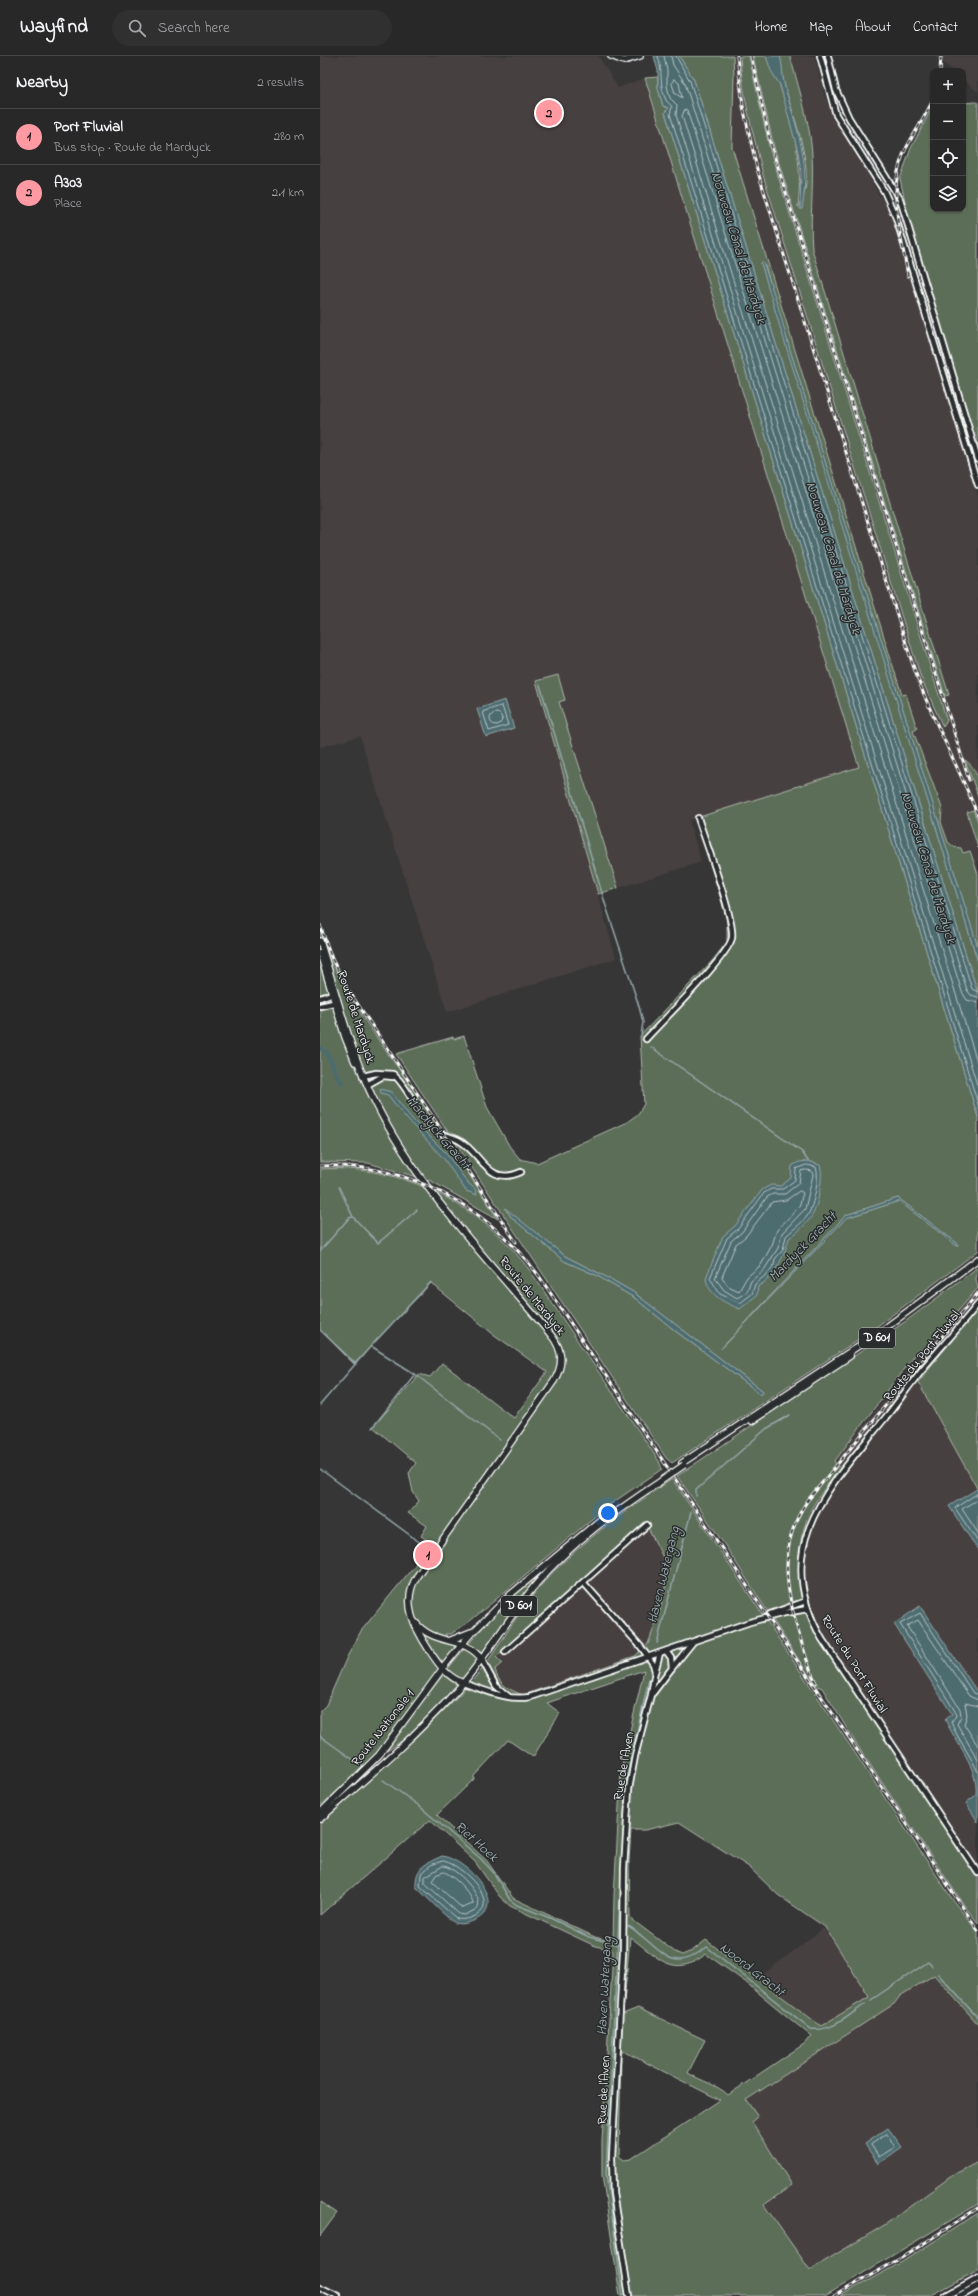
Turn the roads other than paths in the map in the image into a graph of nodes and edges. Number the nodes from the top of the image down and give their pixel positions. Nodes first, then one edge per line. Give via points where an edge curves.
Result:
1 (611, 56) edge
2 (640, 56) edge
3 (820, 56) edge
4 (828, 56) edge
5 (978, 459) edge
6 (978, 485) edge
7 (698, 818) dead end
8 (320, 941) edge
9 (320, 953) edge
10 (334, 993) junction
11 (320, 998) edge
12 (337, 1002) junction
13 (320, 1006) edge
14 (646, 1039) dead end
15 (363, 1076) junction
16 (399, 1082) junction
17 (367, 1085) junction
18 (521, 1172) dead end
19 (978, 1259) edge
20 (978, 1263) edge
21 (978, 1304) edge
22 (683, 1464) junction
23 (660, 1480) junction
24 (647, 1525) dead end
25 (583, 1582) junction
26 (806, 1601) junction
27 (808, 1610) junction
28 (412, 1617) junction
29 (750, 1622) junction
30 (476, 1629) junction
31 (449, 1641) junction
32 (694, 1641) junction
33 (462, 1644) junction
34 (666, 1651) junction
35 (505, 1652) dead end
36 (660, 1652) junction
37 (647, 1657) junction
38 (482, 1660) junction
39 (672, 1668) junction
40 (442, 1669) junction
41 (654, 1676) junction
42 (463, 1683) junction
43 (651, 1695) junction
44 (509, 1697) junction
45 (320, 1813) edge
46 (320, 1819) edge
47 (978, 1873) edge
48 (978, 2278) edge
49 (978, 2286) edge
50 (320, 2287) edge
51 (338, 2296) edge
52 (629, 2296) edge
53 (946, 2296) edge
54 (960, 2296) edge

1 - 2 main road via 624,61
3 - 6 street via 838,118 884,191 896,218
4 - 5 street via 837,94 849,118 900,197
7 - 14 street via 730,920 731,940 723,955
8 - 10 main road, Route de Mardyck
9 - 10 main road, Route de Mardyck
10 - 11 street
10 - 12 main road, Route de Mardyck
12 - 13 street
12 - 15 main road, Route de Mardyck via 349,1049
15 - 16 street via 387,1072 393,1074
15 - 17 main road, Route de Mardyck
16 - 17 street via 393,1077 386,1076
16 - 18 street via 431,1129 464,1144 482,1165 493,1172 508,1176
17 - 28 main road, Route de Mardyck via 387,1127 420,1176 554,1339 561,1357 560,1370 554,1381 415,1580 409,1599
19 - 22 main road, D 601 via 890,1324
20 - 22 main road, D 601 via 876,1338
21 - 26 street, Route du Port Fluvial via 920,1372 819,1503 803,1550 802,1574
22 - 23 main road, D 601, bridge
23 - 30 main road, D 601 via 614,1509 578,1537 508,1597
23 - 38 main road, D 601 via 604,1521 556,1563 531,1591
24 - 25 street
25 - 35 street
25 - 37 street, Rue de l'Aven via 640,1645
26 - 27 street, Route du Port Fluvial
26 - 29 street
27 - 29 street
27 - 47 street, Route du Port Fluvial via 827,1647
28 - 31 main road via 419,1627 429,1634 440,1640
28 - 40 main road, Route de Mardyck via 417,1632
29 - 32 street
30 - 31 main road
30 - 33 main road, D 601
31 - 33 main road
32 - 34 street
32 - 39 street, Rue de l'Aven
33 - 38 main road via 475,1651
33 - 40 main road, D 601
34 - 36 street
34 - 39 street via 671,1658
36 - 37 street
36 - 41 street, Rue de l'Aven
37 - 41 street, Rue de l'Aven via 654,1666
37 - 44 street via 533,1696
38 - 42 main road, D 601
38 - 44 street via 496,1686
39 - 43 street, Rue de l'Aven
40 - 42 main road, Route de Mardyck
40 - 45 main road, Route Nationale 1 / D 601 via 379,1755
41 - 43 street, Rue de l'Aven
42 - 44 street
42 - 46 main road, Route Nationale 1 / D 601
43 - 52 street, Rue de l'Aven via 629,1789 611,2167 612,2193
48 - 53 highway
49 - 54 highway
50 - 51 street

